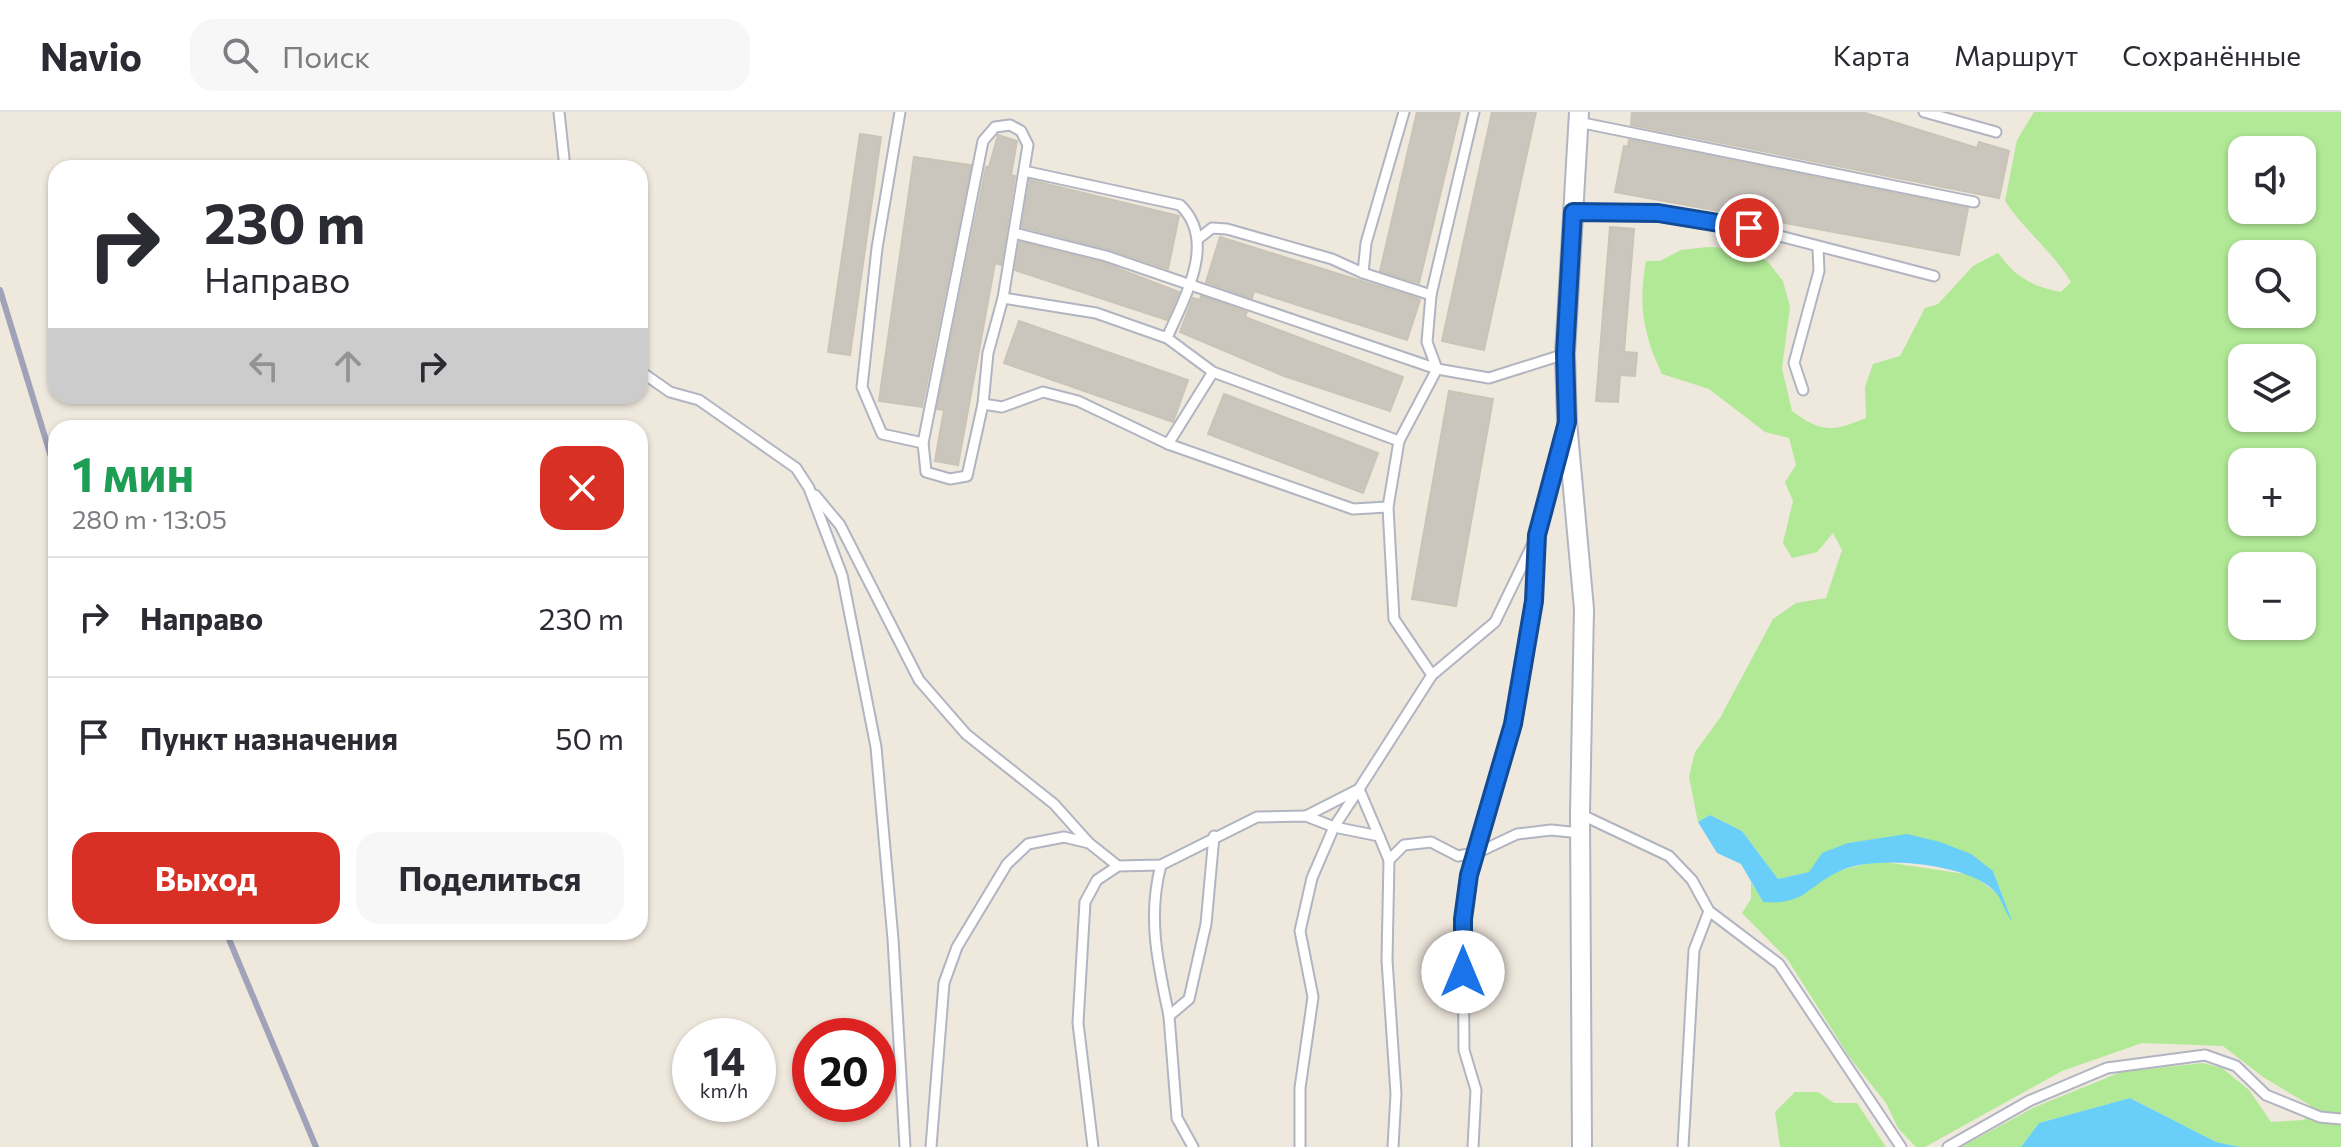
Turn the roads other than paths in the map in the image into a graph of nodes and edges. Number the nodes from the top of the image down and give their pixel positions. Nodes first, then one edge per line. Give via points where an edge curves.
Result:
1 (559, 112) edge
2 (900, 112) edge
3 (1404, 112) edge
4 (1474, 112) edge
5 (1924, 112) edge
6 (1578, 117) edge
7 (1996, 132) dead end
8 (564, 160) edge
9 (1024, 171) junction
10 (1974, 202) dead end
11 (1573, 212) junction
12 (1014, 233) junction
13 (1198, 239) junction
14 (1818, 248) junction
15 (1363, 273) junction
16 (1934, 276) dead end
17 (1189, 284) junction
18 (1431, 295) junction
19 (1003, 298) junction
20 (1167, 338) junction
21 (1565, 354) junction
22 (1437, 369) junction
23 (1213, 372) junction
24 (648, 377) edge
25 (1803, 390) dead end
26 (983, 404) junction
27 (1567, 422) junction
28 (1399, 441) junction
29 (923, 443) junction
30 (1168, 444) junction
31 (809, 488) junction
32 (1388, 507) junction
33 (1537, 535) junction
34 (1432, 675) junction
35 (1359, 789) junction
36 (1306, 816) junction
37 (1580, 824) junction
38 (1334, 827) junction
39 (1214, 836) junction
40 (1379, 836) junction
41 (1089, 843) junction
42 (1479, 852) junction
43 (1389, 860) junction
44 (1161, 865) junction
45 (1118, 866) junction
46 (1709, 911) junction
47 (1169, 1016) junction
48 (2341, 1119) edge
49 (905, 1147) edge
50 (931, 1147) edge
51 (1093, 1147) edge
52 (1193, 1147) edge
53 (1300, 1147) edge
54 (1393, 1147) edge
55 (1473, 1147) edge
56 (1582, 1147) edge
57 (1683, 1147) edge
58 (1901, 1147) edge
59 (1948, 1147) edge

1 - 8 lane
2 - 29 lane via 877,248 862,387 882,434
3 - 15 lane via 1366,243
4 - 18 lane
5 - 7 lane
6 - 10 lane
6 - 11 street
9 - 12 lane
9 - 13 lane via 1180,205 1191,215
9 - 29 lane via 1028,145 1021,131 1010,125 995,127 983,141 976,171
11 - 14 lane via 1658,213 1749,228
11 - 21 street
12 - 17 lane
12 - 19 lane
13 - 15 lane via 1212,228 1227,229
13 - 17 lane
14 - 16 lane
14 - 25 lane via 1819,271 1794,363
15 - 18 lane
17 - 20 lane
17 - 22 lane
18 - 22 lane via 1427,342
19 - 20 lane via 1096,313
19 - 26 lane via 988,353
20 - 23 lane
21 - 22 lane via 1489,378
21 - 27 street
22 - 28 lane
23 - 28 lane
23 - 30 lane
24 - 31 lane via 711,408 796,468
26 - 29 lane via 967,476 950,479 926,472
26 - 30 lane via 1002,407 1043,392 1078,401
27 - 33 lane
27 - 37 street via 1584,609
28 - 32 lane
30 - 32 lane via 1353,509
31 - 41 lane via 840,525 919,680 966,734 1054,804
31 - 49 lane via 842,575 876,747
32 - 34 lane via 1394,619
33 - 34 lane via 1495,622
33 - 42 lane via 1534,601 1513,724
34 - 35 lane
35 - 36 lane
35 - 38 lane
35 - 40 lane
36 - 38 lane
36 - 39 lane via 1257,817
37 - 42 lane via 1517,834
37 - 46 lane via 1669,856 1692,880
37 - 56 street
38 - 40 lane
38 - 53 lane via 1312,878 1300,931 1313,997 1300,1088
39 - 44 lane
39 - 47 lane via 1206,924 1189,999
40 - 43 lane
41 - 45 lane
41 - 50 lane via 1064,837 1028,844 1007,864 957,947 944,983
42 - 43 lane via 1458,856 1431,842 1404,845
42 - 55 lane via 1469,875 1463,919 1464,1050 1476,1090
43 - 54 lane
44 - 45 lane
44 - 47 lane via 1153,897 1157,958
45 - 51 lane via 1097,880 1085,902 1078,1023
46 - 57 lane via 1694,950
46 - 58 lane via 1779,964
47 - 52 lane via 1177,1118
48 - 59 lane via 2320,1117 2266,1095 2236,1066 2205,1055 2107,1068 2029,1101

